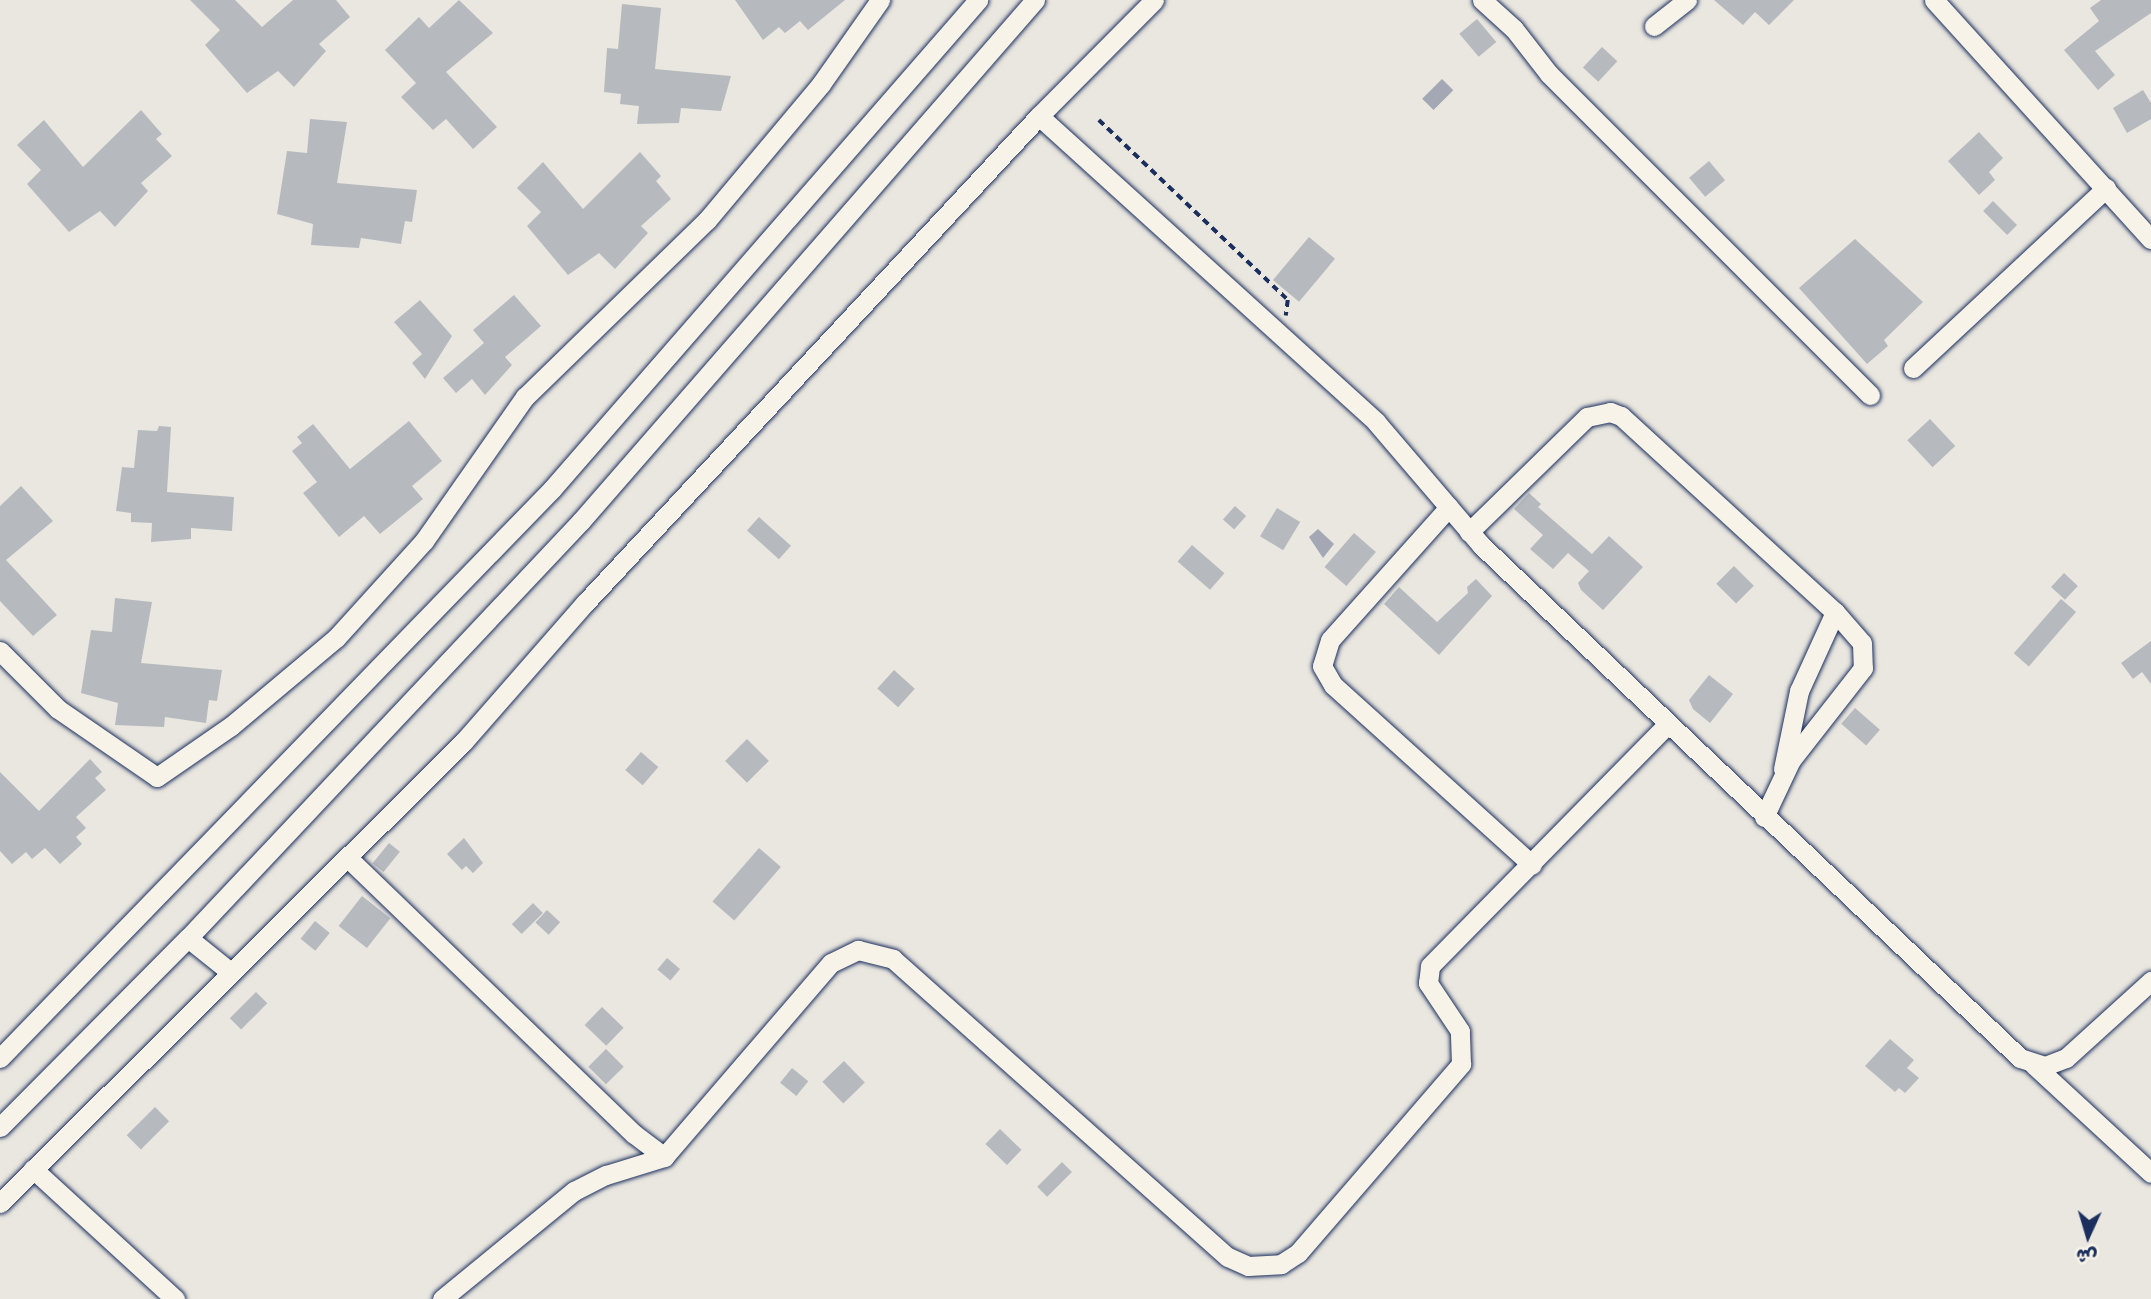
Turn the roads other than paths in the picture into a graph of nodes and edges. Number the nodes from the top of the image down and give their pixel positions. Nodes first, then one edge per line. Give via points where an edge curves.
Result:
1 (880, 0) edge
2 (978, 0) edge
3 (1035, 0) edge
4 (1154, 0) edge
5 (1482, 0) edge
6 (1687, 0) edge
7 (1934, 0) edge
8 (1654, 26) dead end
9 (1039, 116) junction
10 (2106, 188) junction
11 (2151, 239) edge
12 (1913, 368) dead end
13 (1870, 395) dead end
14 (1449, 507) junction
15 (1469, 532) junction
16 (1835, 611) junction
17 (0, 651) edge
18 (1668, 724) junction
19 (1782, 777) junction
20 (1764, 817) junction
21 (349, 859) junction
22 (1532, 865) junction
23 (188, 938) junction
24 (229, 971) junction
25 (2151, 981) edge
26 (0, 1058) edge
27 (2034, 1065) junction
28 (0, 1127) edge
29 (664, 1157) junction
30 (33, 1169) junction
31 (2151, 1173) edge
32 (0, 1203) edge
33 (175, 1299) edge
34 (442, 1299) edge

1 - 17 street via 821,84 684,246 525,397 415,551 336,638 231,726 157,776 58,709
2 - 26 street via 552,489
3 - 23 street via 581,521
4 - 9 street
5 - 13 street via 1514,29 1549,74
6 - 8 street
7 - 10 street
9 - 14 street via 1394,439
9 - 21 street via 585,603 464,741
10 - 11 street
10 - 12 street
14 - 15 street
14 - 22 street via 1330,640 1322,666 1333,685
15 - 16 street via 1587,417 1609,412 1620,416
15 - 18 street
16 - 19 street via 1800,691
16 - 19 street via 1862,642 1863,668
18 - 20 street
18 - 22 street
19 - 20 street
20 - 27 street via 2014,1053
21 - 24 street
21 - 29 street via 634,1134
22 - 29 street via 1430,965 1428,983 1463,1042 1455,1073 1298,1254 1281,1264 1248,1266 1228,1257 893,959 876,951 848,953 831,962
23 - 24 street
23 - 28 street
24 - 30 street
25 - 27 street via 2066,1058
27 - 31 street
29 - 34 street via 574,1191
30 - 32 street
30 - 33 street

